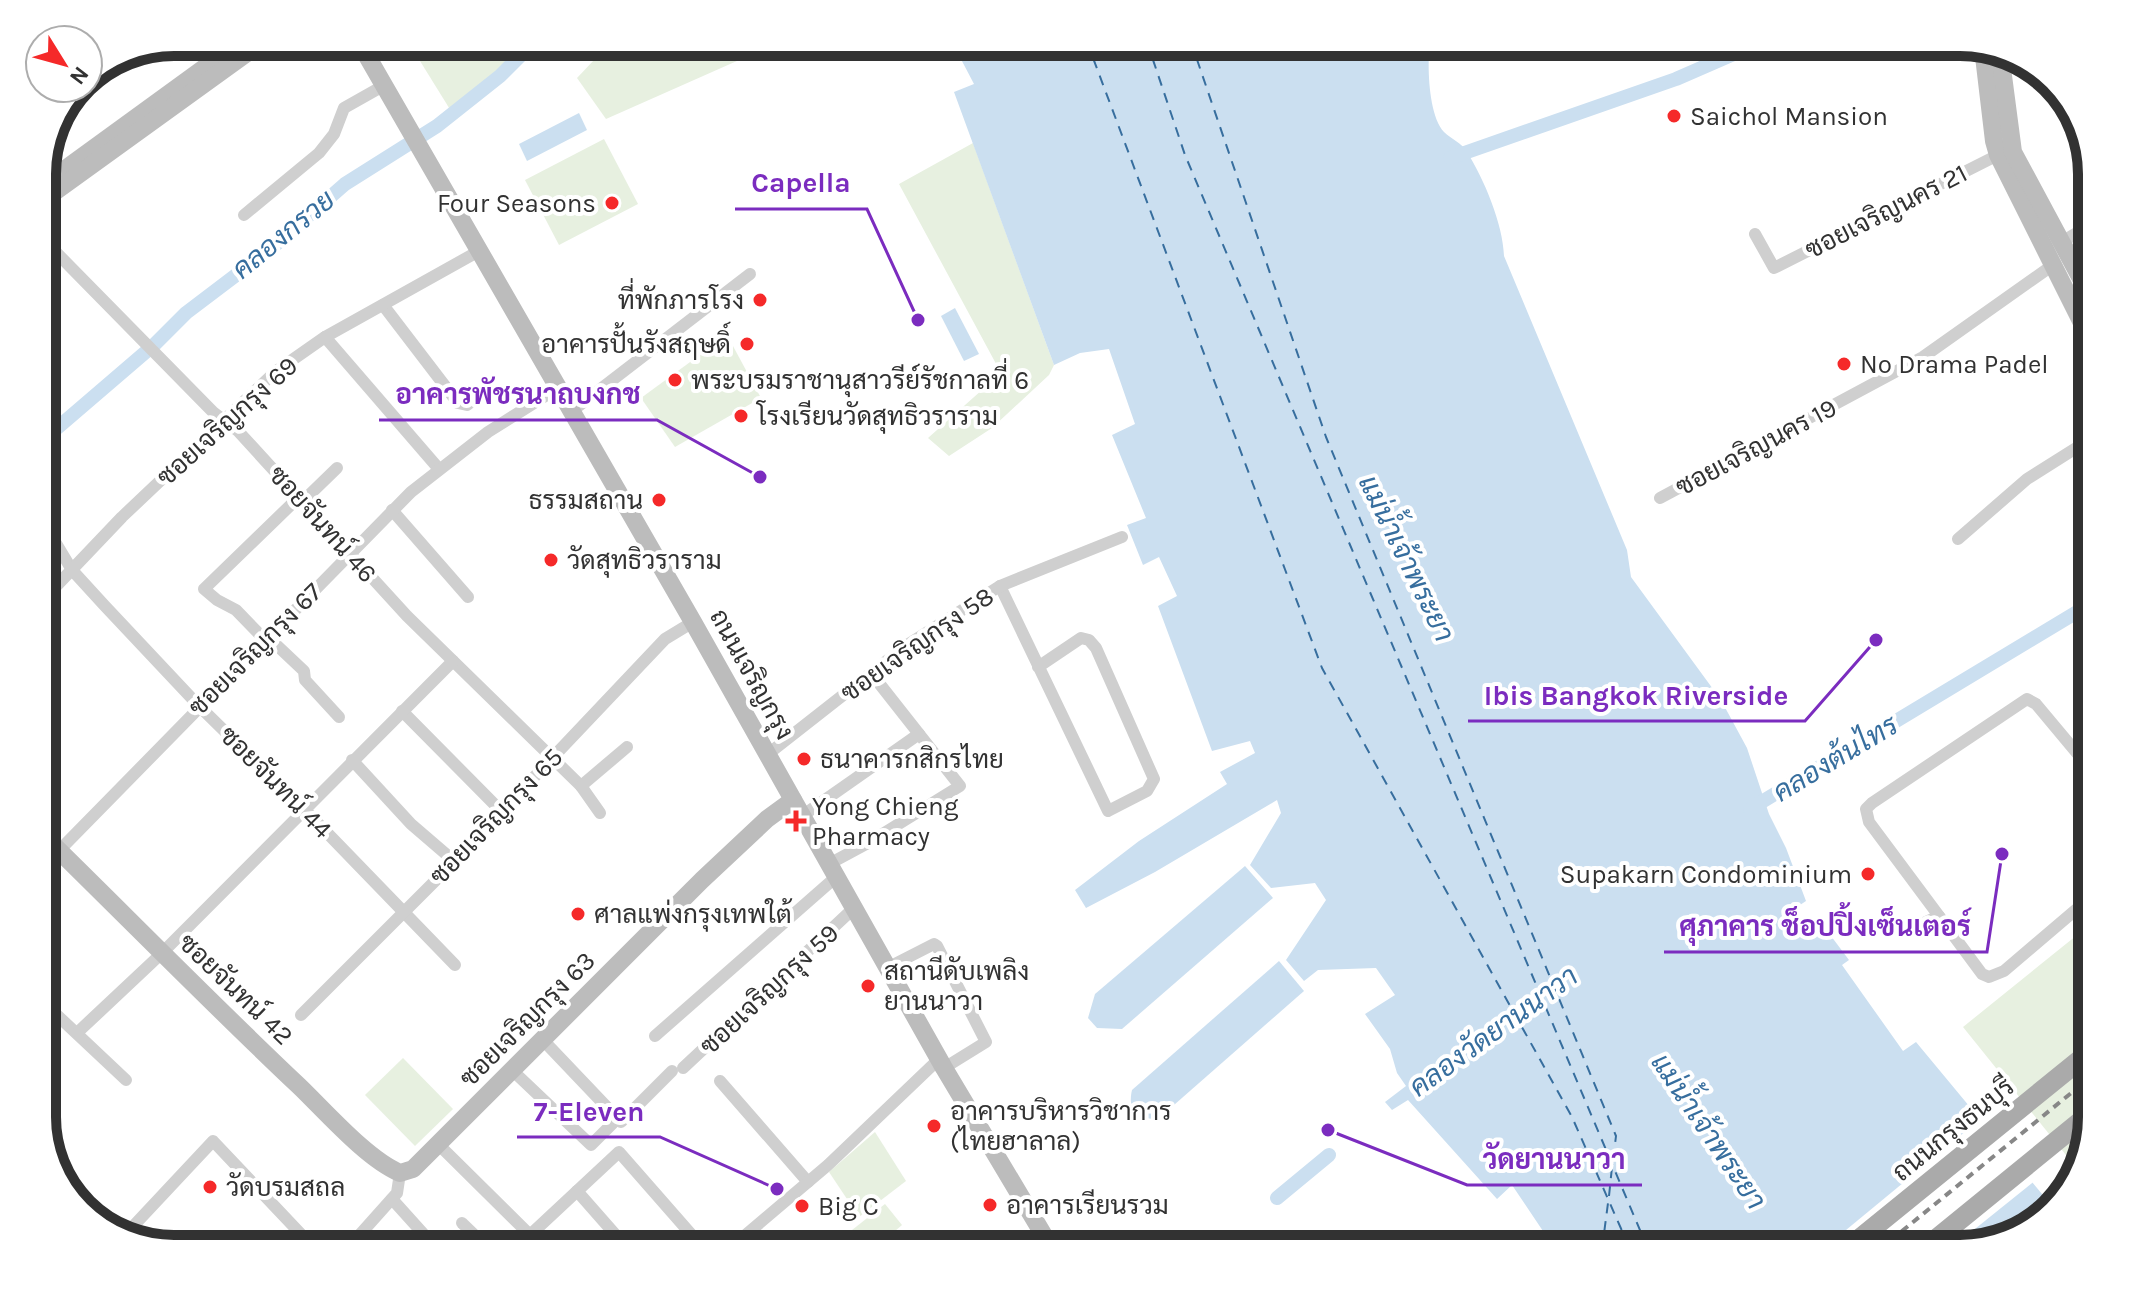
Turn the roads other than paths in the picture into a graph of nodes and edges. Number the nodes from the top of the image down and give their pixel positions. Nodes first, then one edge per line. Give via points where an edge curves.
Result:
1 (221, 56) edge
2 (243, 56) edge
3 (367, 56) edge
4 (1985, 59) edge
5 (2001, 64) edge
6 (383, 86) junction
7 (1998, 155) junction
8 (56, 176) edge
9 (56, 191) edge
10 (244, 215) dead end
11 (2078, 232) edge
12 (1755, 234) dead end
13 (2060, 243) junction
14 (479, 251) junction
15 (56, 252) edge
16 (2053, 265) junction
17 (750, 274) dead end
18 (2078, 274) edge
19 (383, 305) junction
20 (2078, 315) edge
21 (325, 337) junction
22 (558, 388) junction
23 (488, 389) dead end
24 (572, 411) junction
25 (224, 420) junction
26 (2078, 447) edge
27 (337, 468) dead end
28 (439, 469) junction
29 (302, 498) junction
30 (1660, 498) dead end
31 (392, 510) junction
32 (1122, 537) dead end
33 (1958, 539) dead end
34 (56, 543) edge
35 (350, 553) junction
36 (72, 570) junction
37 (1000, 586) junction
38 (56, 587) edge
39 (468, 597) dead end
40 (693, 622) junction
41 (267, 638) junction
42 (453, 661) junction
43 (1038, 667) junction
44 (871, 673) junction
45 (199, 706) junction
46 (402, 711) junction
47 (339, 717) dead end
48 (919, 734) junction
49 (627, 747) dead end
50 (768, 754) junction
51 (2078, 754) edge
52 (551, 758) junction
53 (352, 760) junction
54 (581, 786) junction
55 (798, 808) junction
56 (304, 809) junction
57 (502, 812) junction
58 (600, 813) dead end
59 (56, 847) edge
60 (59, 850) junction
61 (56, 853) edge
62 (454, 861) junction
63 (832, 870) junction
64 (854, 908) junction
65 (2078, 908) edge
66 (403, 912) junction
67 (1939, 916) junction
68 (1924, 923) dead end
69 (161, 954) junction
70 (455, 965) dead end
71 (887, 968) junction
72 (56, 1013) edge
73 (301, 1015) dead end
74 (78, 1032) junction
75 (655, 1036) dead end
76 (542, 1039) junction
77 (2078, 1061) edge
78 (942, 1064) junction
79 (513, 1071) junction
80 (126, 1080) dead end
81 (720, 1081) dead end
82 (616, 1120) junction
83 (2078, 1124) edge
84 (439, 1145) junction
85 (400, 1173) junction
86 (808, 1182) junction
87 (577, 1191) junction
88 (392, 1199) junction
89 (462, 1223) dead end
90 (132, 1227) edge
91 (529, 1233) joint
92 (302, 1235) edge
93 (360, 1235) edge
94 (424, 1235) edge
95 (474, 1235) edge
96 (616, 1235) edge
97 (692, 1235) edge
98 (746, 1235) edge
99 (1044, 1235) edge
100 (1864, 1235) edge
101 (1941, 1235) edge

1 - 8 main road
2 - 9 main road
3 - 6 main road, ถนนเจริญกรุง
4 - 7 main road
5 - 13 main road via 2013,152
6 - 10 street via 344,108 319,153
6 - 14 main road, ถนนเจริญกรุง
7 - 12 street, ซอยเจริญนคร 21 via 1774,268
7 - 16 main road
11 - 13 street
13 - 18 main road
14 - 19 street, ซอยเจริญกรุง 69
14 - 22 main road, ถนนเจริญกรุง
15 - 25 street, ซอยจันทน์ 46
16 - 20 main road
16 - 30 street, ซอยเจริญนคร 19 via 1923,357
17 - 24 street
19 - 21 street, ซอยเจริญกรุง 69
19 - 23 street via 458,403 467,405
21 - 25 street, ซอยเจริญกรุง 69 via 275,372
21 - 28 street
22 - 24 main road, ถนนเจริญกรุง
22 - 28 street, ซอยเจริญกรุง 67
24 - 40 main road, ถนนเจริญกรุง
25 - 29 street, ซอยจันทน์ 46
25 - 36 street, ซอยเจริญกรุง 69
26 - 33 street via 2027,479
27 - 29 street
28 - 31 street, ซอยเจริญกรุง 67
29 - 35 street, ซอยจันทน์ 46
29 - 41 street via 204,589
31 - 35 street, ซอยเจริญกรุง 67
31 - 39 street
32 - 37 street, ซอยเจริญกรุง 58
34 - 36 street, ซอยจันทน์ 44
35 - 41 street, ซอยเจริญกรุง 67
35 - 42 street, ซอยจันทน์ 46
36 - 38 street, ซอยเจริญกรุง 69
36 - 45 street, ซอยจันทน์ 44
37 - 43 street
37 - 44 street, ซอยเจริญกรุง 58
40 - 50 main road, ถนนเจริญกรุง
40 - 52 street, ซอยเจริญกรุง 65 via 665,639
41 - 45 street, ซอยเจริญกรุง 67
41 - 47 street via 304,671 305,680
42 - 46 street
42 - 52 street, ซอยจันทน์ 46
43 - 43 street via 1081,638 1089,640 1154,779 1147,791 1108,811
44 - 48 street
44 - 50 street, ซอยเจริญกรุง 58
45 - 56 street, ซอยจันทน์ 44
45 - 60 street, ซอยเจริญกรุง 67
46 - 53 street
46 - 57 street
48 - 55 street
48 - 63 street via 960,786
49 - 54 street
50 - 55 main road, ถนนเจริญกรุง
51 - 67 street via 2027,699 1866,809 1865,817
52 - 54 street, ซอยจันทน์ 46
52 - 57 street, ซอยเจริญกรุง 65
53 - 56 street
53 - 62 street
54 - 58 street, ซอยจันทน์ 46
55 - 63 main road, ถนนเจริญกรุง
55 - 76 main road, ซอยเจริญกรุง 63 via 767,819
56 - 66 street, ซอยจันทน์ 44
56 - 69 street
57 - 62 street, ซอยเจริญกรุง 65
59 - 60 main road, ซอยจันทน์ 42
60 - 61 street, ซอยเจริญกรุง 67
60 - 69 main road, ซอยจันทน์ 42
62 - 66 street, ซอยเจริญกรุง 65
63 - 64 main road, ถนนเจริญกรุง
63 - 75 street
64 - 71 main road, ถนนเจริญกรุง
64 - 82 street, ซอยเจริญกรุง 59 via 621,1122
65 - 67 street via 2004,971 1989,977
66 - 70 street, ซอยจันทน์ 44
66 - 73 street, ซอยเจริญกรุง 65
67 - 68 street
69 - 74 street
69 - 85 main road, ซอยจันทน์ 42 via 379,1161
71 - 78 main road, ถนนเจริญกรุง
71 - 78 street via 937,946 986,1042
72 - 74 street
74 - 80 street
76 - 79 main road, ซอยเจริญกรุง 63
76 - 82 street
77 - 100 main road, ถนนกรุงธนบุรี
78 - 86 street
78 - 99 main road, ถนนเจริญกรุง
79 - 82 street, ซอยเจริญกรุง 59 via 591,1145
79 - 84 main road, ซอยเจริญกรุง 63
81 - 86 street
83 - 101 main road
84 - 85 main road, ซอยเจริญกรุง 63 via 413,1169
84 - 91 street
85 - 88 street
86 - 98 street
87 - 91 street
87 - 96 street
87 - 97 street via 619,1152
88 - 93 street
88 - 94 street
89 - 95 street
90 - 92 street via 213,1141

